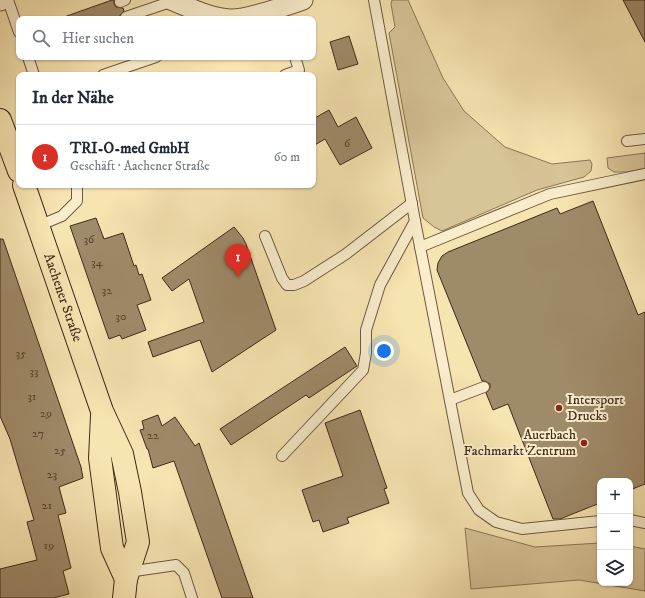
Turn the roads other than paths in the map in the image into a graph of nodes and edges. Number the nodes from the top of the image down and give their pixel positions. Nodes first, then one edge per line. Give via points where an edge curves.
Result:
1 (8, 0) edge
2 (172, 0) edge
3 (303, 0) edge
4 (374, 0) edge
5 (280, 14) edge
6 (129, 16) edge
7 (202, 16) edge
8 (252, 16) edge
9 (16, 23) edge
10 (29, 60) edge
11 (147, 60) edge
12 (296, 60) edge
13 (33, 72) edge
14 (111, 72) edge
15 (293, 72) edge
16 (0, 120) edge
17 (645, 139) edge
18 (627, 141) dead end
19 (16, 156) edge
20 (645, 174) edge
21 (25, 188) edge
22 (77, 188) edge
23 (412, 203) junction
24 (415, 221) junction
25 (38, 226) junction
26 (265, 236) dead end
27 (420, 247) junction
28 (484, 387) dead end
29 (450, 400) junction
30 (282, 456) dead end
31 (633, 521) edge
32 (597, 522) edge
33 (645, 523) edge
34 (126, 583) edge
35 (192, 598) edge

1 - 9 lane
2 - 6 lane
2 - 7 street
3 - 5 street
4 - 23 lane
5 - 8 street
10 - 13 lane
11 - 14 lane
12 - 15 lane via 299,70
16 - 19 main road
17 - 18 lane
20 - 27 lane via 550,194
21 - 25 main road, Aachener Straße
22 - 25 lane via 78,201 62,216
23 - 24 lane
23 - 26 lane via 346,254 294,285 287,285 282,278
24 - 27 lane
24 - 30 lane via 380,285 366,330 363,370
25 - 34 main road, Aachener Straße via 102,411 100,458 112,548
27 - 29 lane
28 - 29 lane
29 - 32 lane via 468,493 479,510 496,522 522,529
31 - 33 lane
34 - 35 lane via 176,565 184,573

